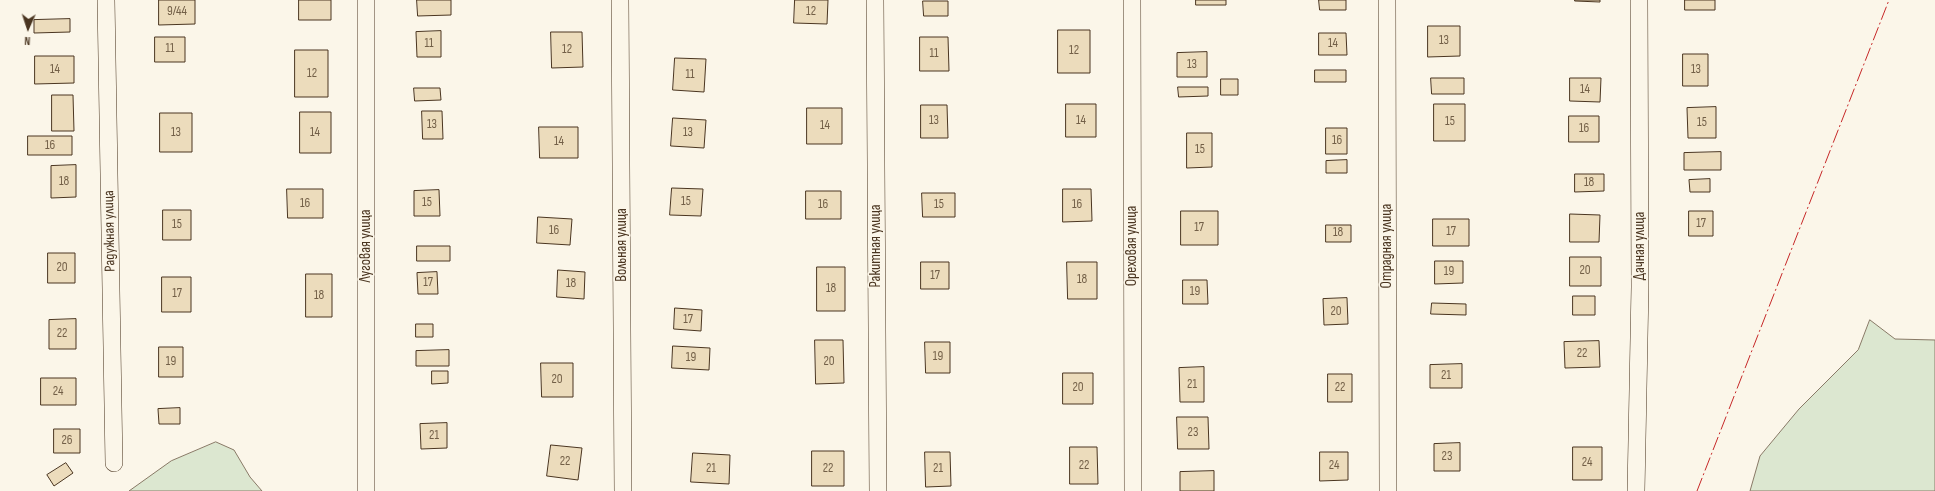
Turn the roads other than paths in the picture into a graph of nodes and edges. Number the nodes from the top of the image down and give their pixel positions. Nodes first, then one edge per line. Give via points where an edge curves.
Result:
1 (106, 0) edge
2 (366, 0) edge
3 (620, 0) edge
4 (874, 0) edge
5 (1132, 0) edge
6 (1387, 0) edge
7 (1639, 0) edge
8 (114, 463) dead end
9 (366, 491) edge
10 (623, 491) edge
11 (878, 491) edge
12 (1133, 491) edge
13 (1388, 491) edge
14 (1636, 491) edge

1 - 8 street, Радужная улица
2 - 9 street, Луговая улица
3 - 10 street, Вольная улица
4 - 11 street, Ракитная улица
5 - 12 street, Ореховая улица
6 - 13 street, Отрадная улица
7 - 14 street, Дачная улица via 1640,287

